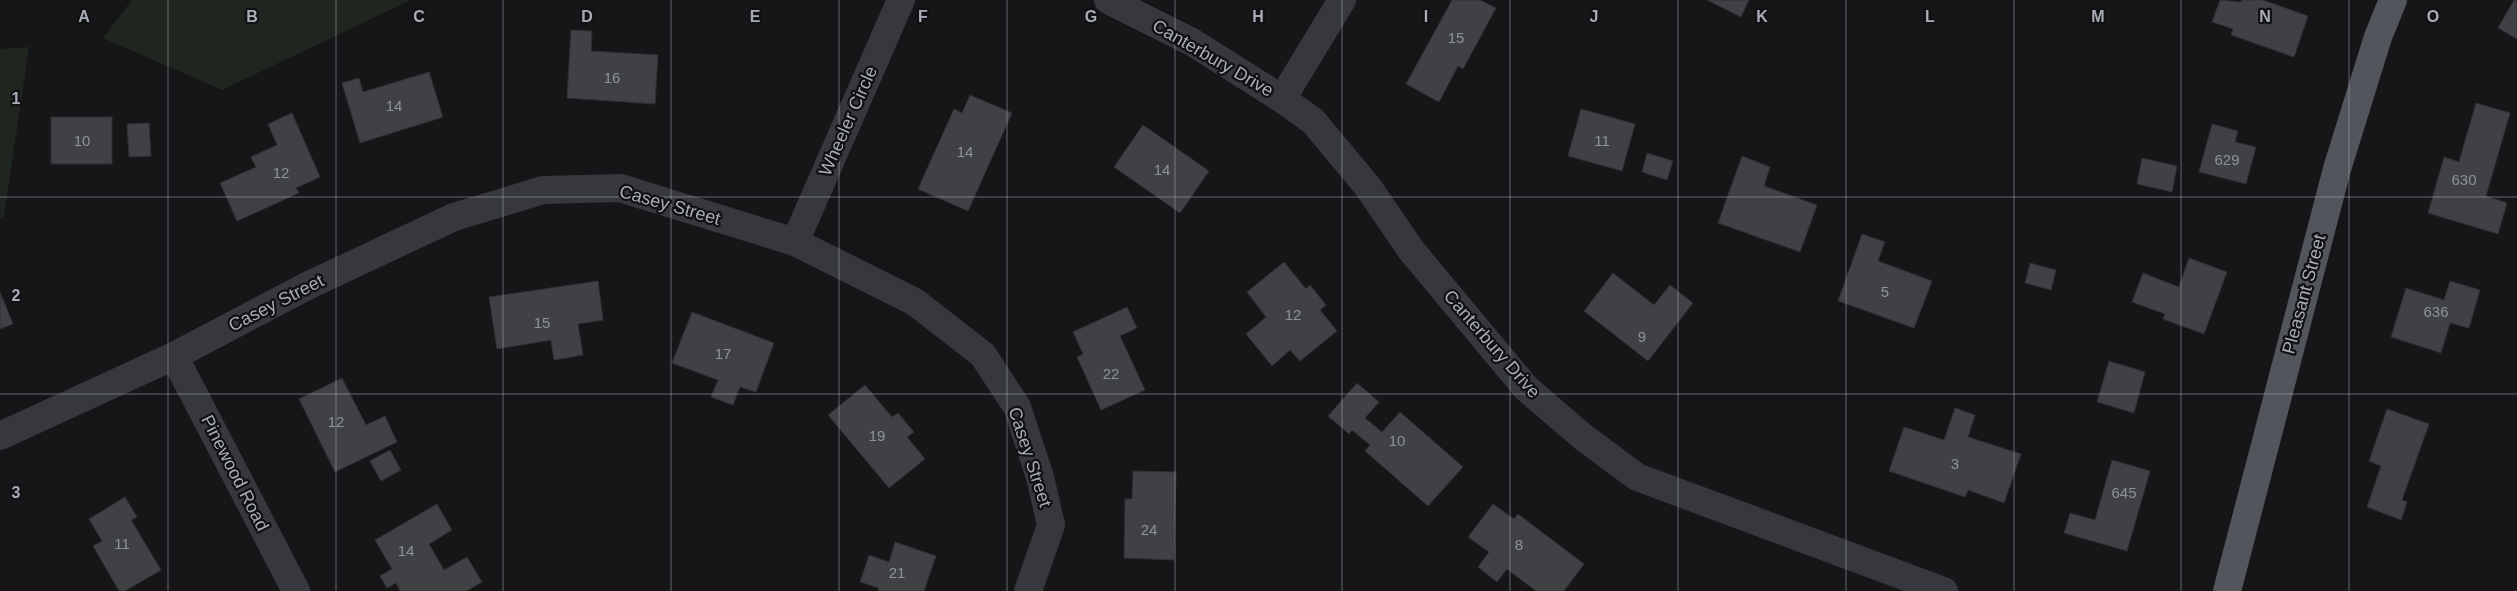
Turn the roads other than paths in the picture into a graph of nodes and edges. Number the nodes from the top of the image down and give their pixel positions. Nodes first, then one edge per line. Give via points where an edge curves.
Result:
1 (901, 0) edge
2 (1108, 0) edge
3 (1342, 0) edge
4 (2393, 0) edge
5 (1282, 98) junction
6 (795, 242) junction
7 (174, 356) junction
8 (0, 436) edge
9 (296, 591) edge
10 (1028, 591) edge
11 (1944, 591) edge
12 (2227, 591) edge

1 - 6 street, Wheeler Circle
2 - 5 street, Canterbury Drive via 1192,42
3 - 5 street
4 - 12 main road, Pleasant Street via 2378,37 2337,169
5 - 11 street, Canterbury Drive via 1313,121 1368,187 1411,250 1526,388 1583,437 1637,477
6 - 7 street, Casey Street via 620,188 543,190 454,217 308,285
6 - 10 street, Casey Street via 915,302 983,354 1017,408 1040,477 1051,525
7 - 8 street, Casey Street
7 - 9 street, Pinewood Road

